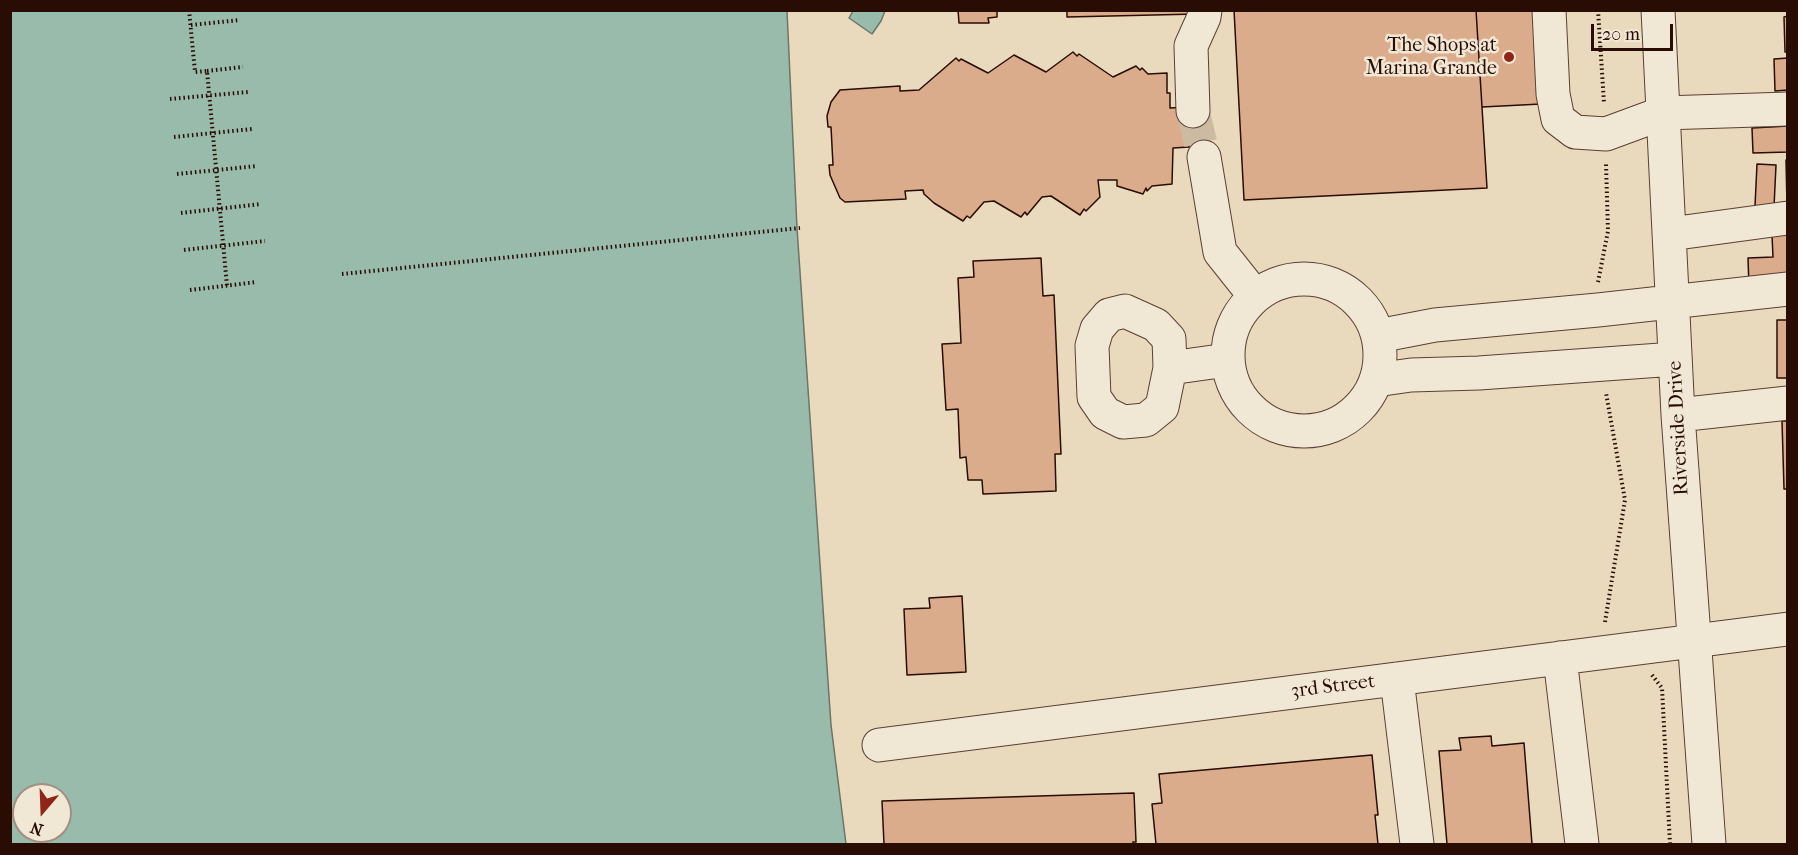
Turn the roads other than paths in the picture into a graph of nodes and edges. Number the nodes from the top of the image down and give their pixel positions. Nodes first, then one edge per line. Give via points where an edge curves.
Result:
1 (1205, 10) edge
2 (1549, 10) edge
3 (1666, 10) edge
4 (1658, 11) edge
5 (1788, 109) edge
6 (1193, 111) tunnel mouth
7 (1663, 113) junction
8 (1204, 157) tunnel mouth
9 (1788, 218) edge
10 (1670, 234) junction
11 (1788, 289) edge
12 (1255, 296) junction
13 (1672, 301) junction
14 (1474, 322) junction
15 (1378, 336) junction
16 (1675, 359) junction
17 (1227, 360) junction
18 (1170, 368) dead end
19 (1479, 372) junction
20 (1376, 380) junction
21 (1788, 403) edge
22 (1678, 415) junction
23 (1788, 629) edge
24 (1694, 639) junction
25 (1560, 658) junction
26 (1397, 679) junction
27 (879, 745) dead end
28 (1417, 844) edge
29 (1582, 844) edge
30 (1709, 844) edge

1 - 6 street via 1191,46
2 - 7 street via 1558,119 1575,132 1606,134
3 - 4 street
4 - 7 street, Riverside Drive
5 - 7 street
7 - 10 street, Riverside Drive
8 - 12 street via 1220,252
9 - 10 street
10 - 13 street, Riverside Drive
11 - 13 street
12 - 15 street via 1277,284 1302,279 1327,283 1350,295 1367,313
12 - 17 street via 1239,314 1229,336
13 - 14 street
13 - 16 street, Riverside Drive
14 - 15 street
14 - 19 street
15 - 20 street via 1380,361
16 - 19 street
16 - 22 street, Riverside Drive
17 - 18 street
17 - 20 street via 1233,385 1246,406 1267,422 1290,431 1316,431 1340,423 1360,407
19 - 20 street
21 - 22 street
22 - 24 street, Riverside Drive
23 - 24 street, 3rd Street
24 - 25 street, 3rd Street
24 - 30 street, Riverside Drive
25 - 26 street, 3rd Street
25 - 29 street
26 - 27 street, 3rd Street
26 - 28 street

